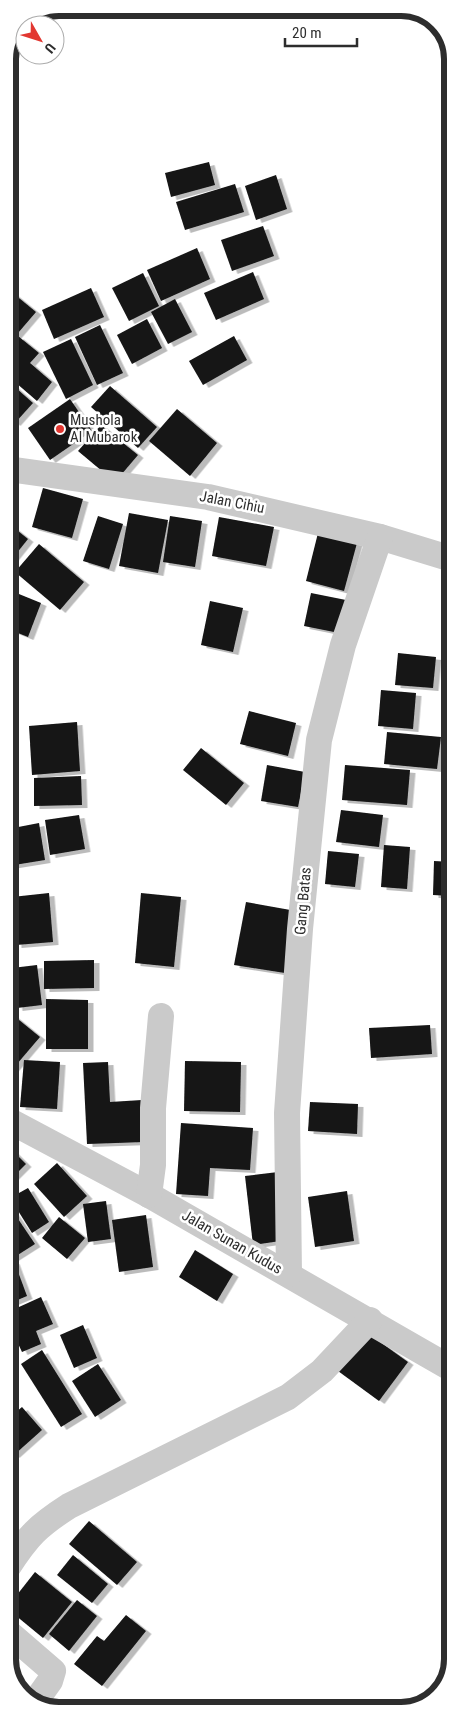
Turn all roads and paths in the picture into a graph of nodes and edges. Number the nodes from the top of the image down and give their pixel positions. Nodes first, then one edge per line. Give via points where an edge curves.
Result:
1 (16, 470) edge
2 (380, 537) junction
3 (444, 557) edge
4 (161, 1016) dead end
5 (16, 1124) edge
6 (149, 1195) junction
7 (289, 1274) junction
8 (370, 1320) junction
9 (444, 1364) edge
10 (16, 1555) edge
11 (16, 1640) edge
12 (39, 1696) edge

1 - 2 street, Jalan Cihiu via 208,497
2 - 3 street, Jalan Cihiu
2 - 7 street, Gang Batas via 343,645 319,740 300,929 287,1113
4 - 6 street via 152,1108 153,1165
5 - 6 street, Jalan Sunan Kudus
6 - 7 street, Jalan Sunan Kudus
7 - 8 street, Jalan Sunan Kudus
8 - 9 street, Jalan Sunan Kudus
8 - 10 street via 322,1371 288,1397 69,1506 40,1525
11 - 12 street via 53,1671

